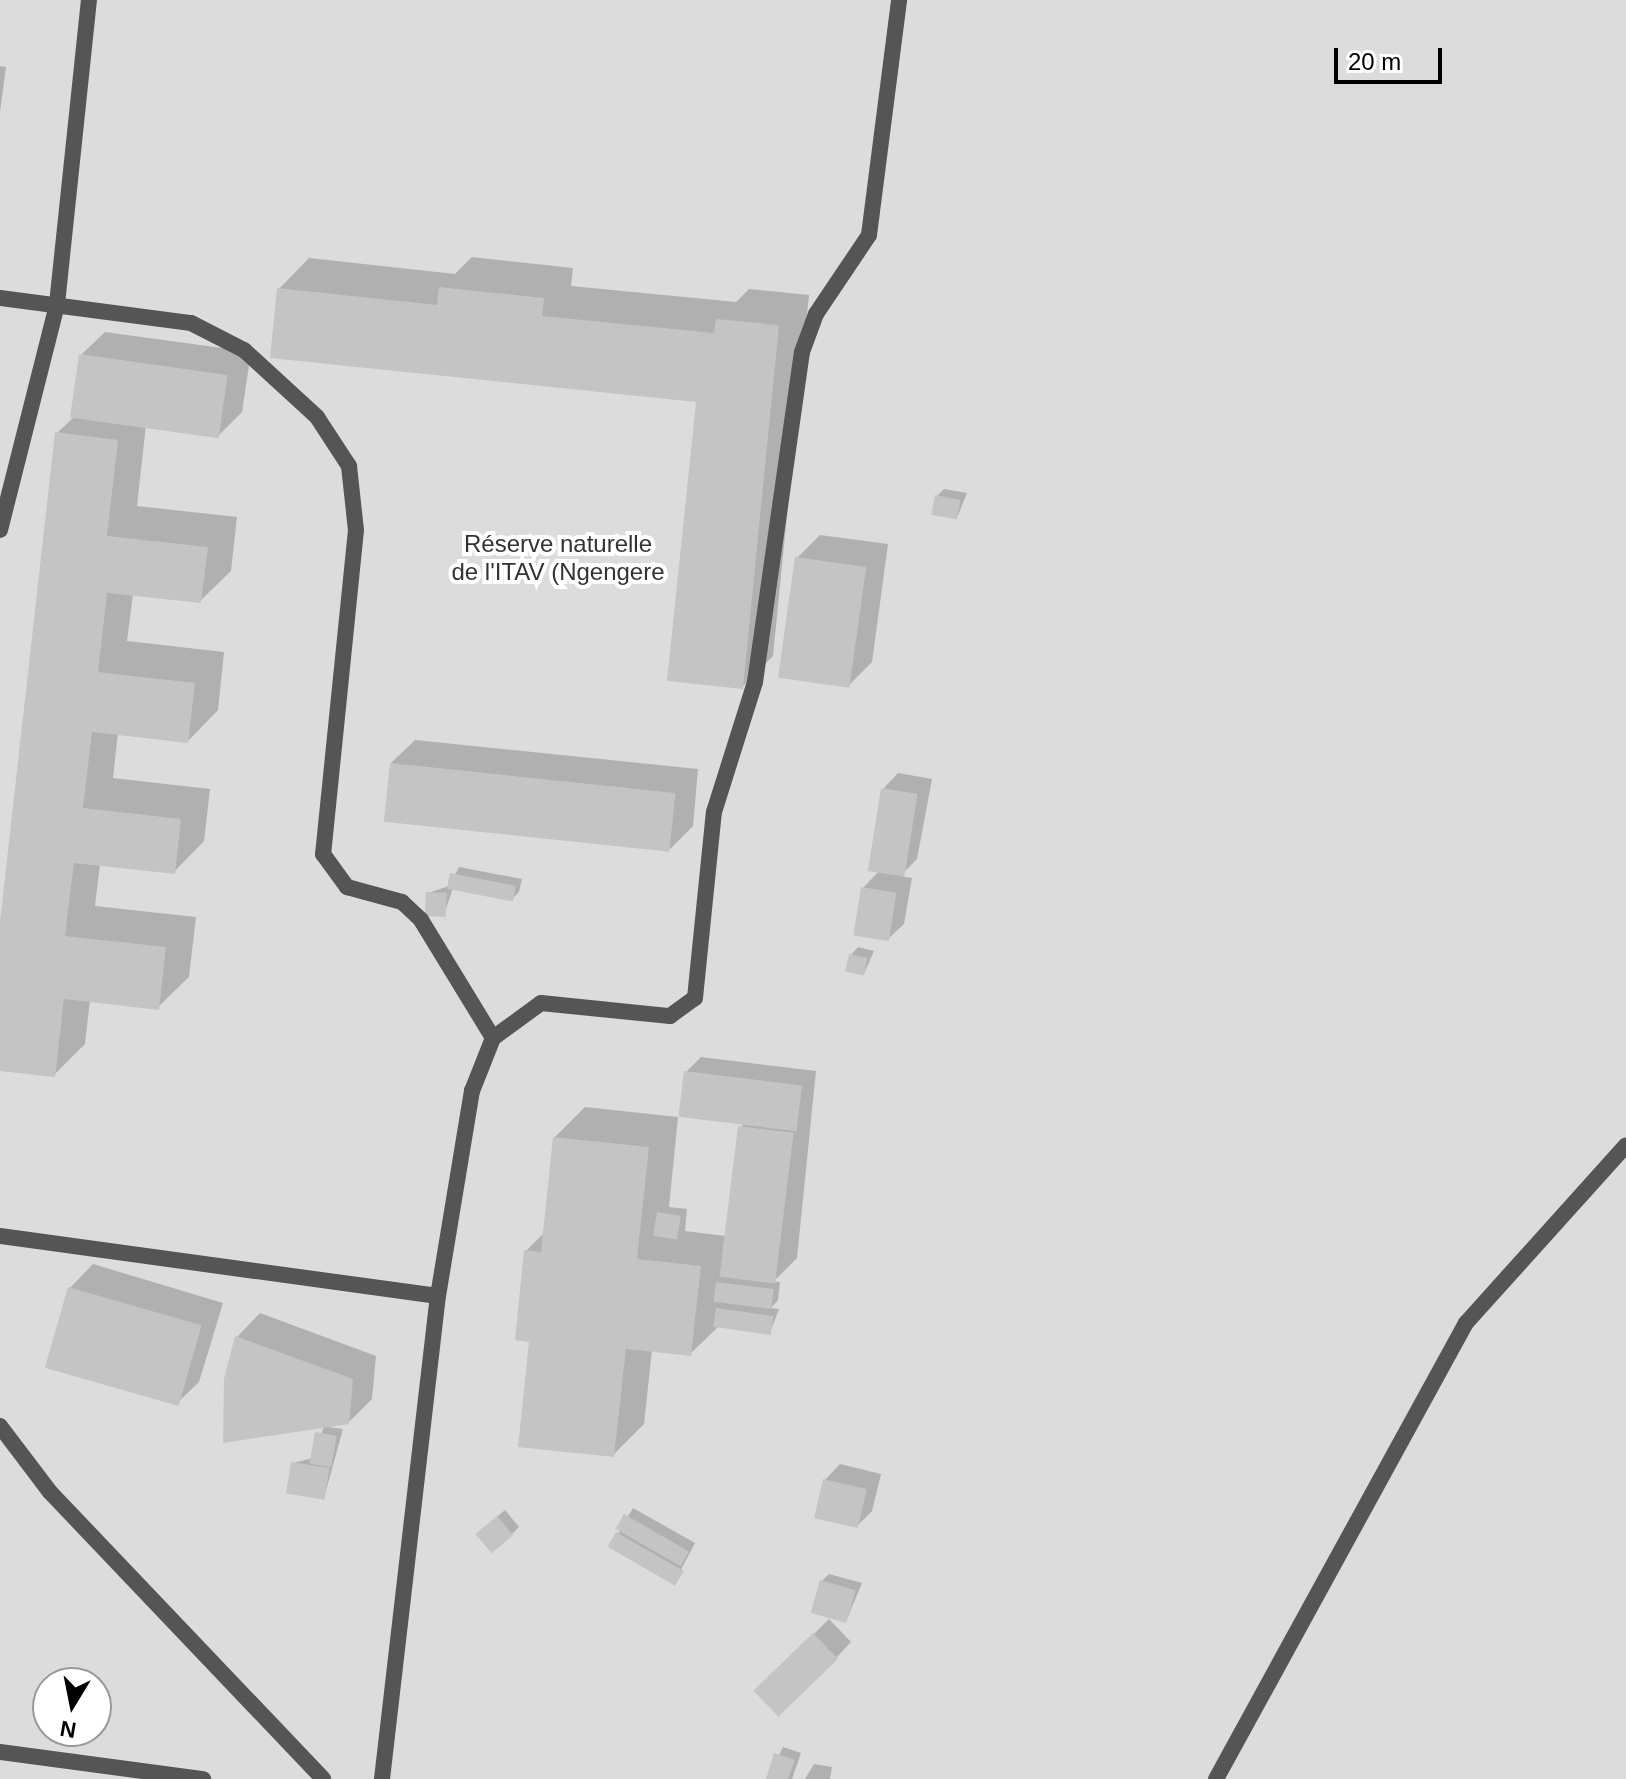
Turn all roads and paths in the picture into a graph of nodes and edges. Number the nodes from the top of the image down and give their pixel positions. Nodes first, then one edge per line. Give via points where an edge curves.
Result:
1 (89, 0) edge
2 (899, 0) edge
3 (0, 298) edge
4 (57, 304) junction
5 (0, 530) edge
6 (493, 1038) junction
7 (1626, 1145) edge
8 (0, 1236) edge
9 (438, 1296) junction
10 (0, 1426) edge
11 (0, 1752) edge
12 (203, 1779) edge
13 (323, 1779) edge
14 (382, 1779) edge
15 (1216, 1779) edge

1 - 4 street
2 - 6 street via 869,235 816,314 802,352 755,682 714,812 695,998 670,1016 541,1003
3 - 4 street
4 - 5 street
4 - 6 street via 191,323 244,350 317,417 349,466 356,530 323,854 347,887 402,902 421,920
6 - 9 street via 472,1091
7 - 15 street via 1466,1323
8 - 9 street
9 - 14 street
10 - 13 street via 50,1492
11 - 12 street

